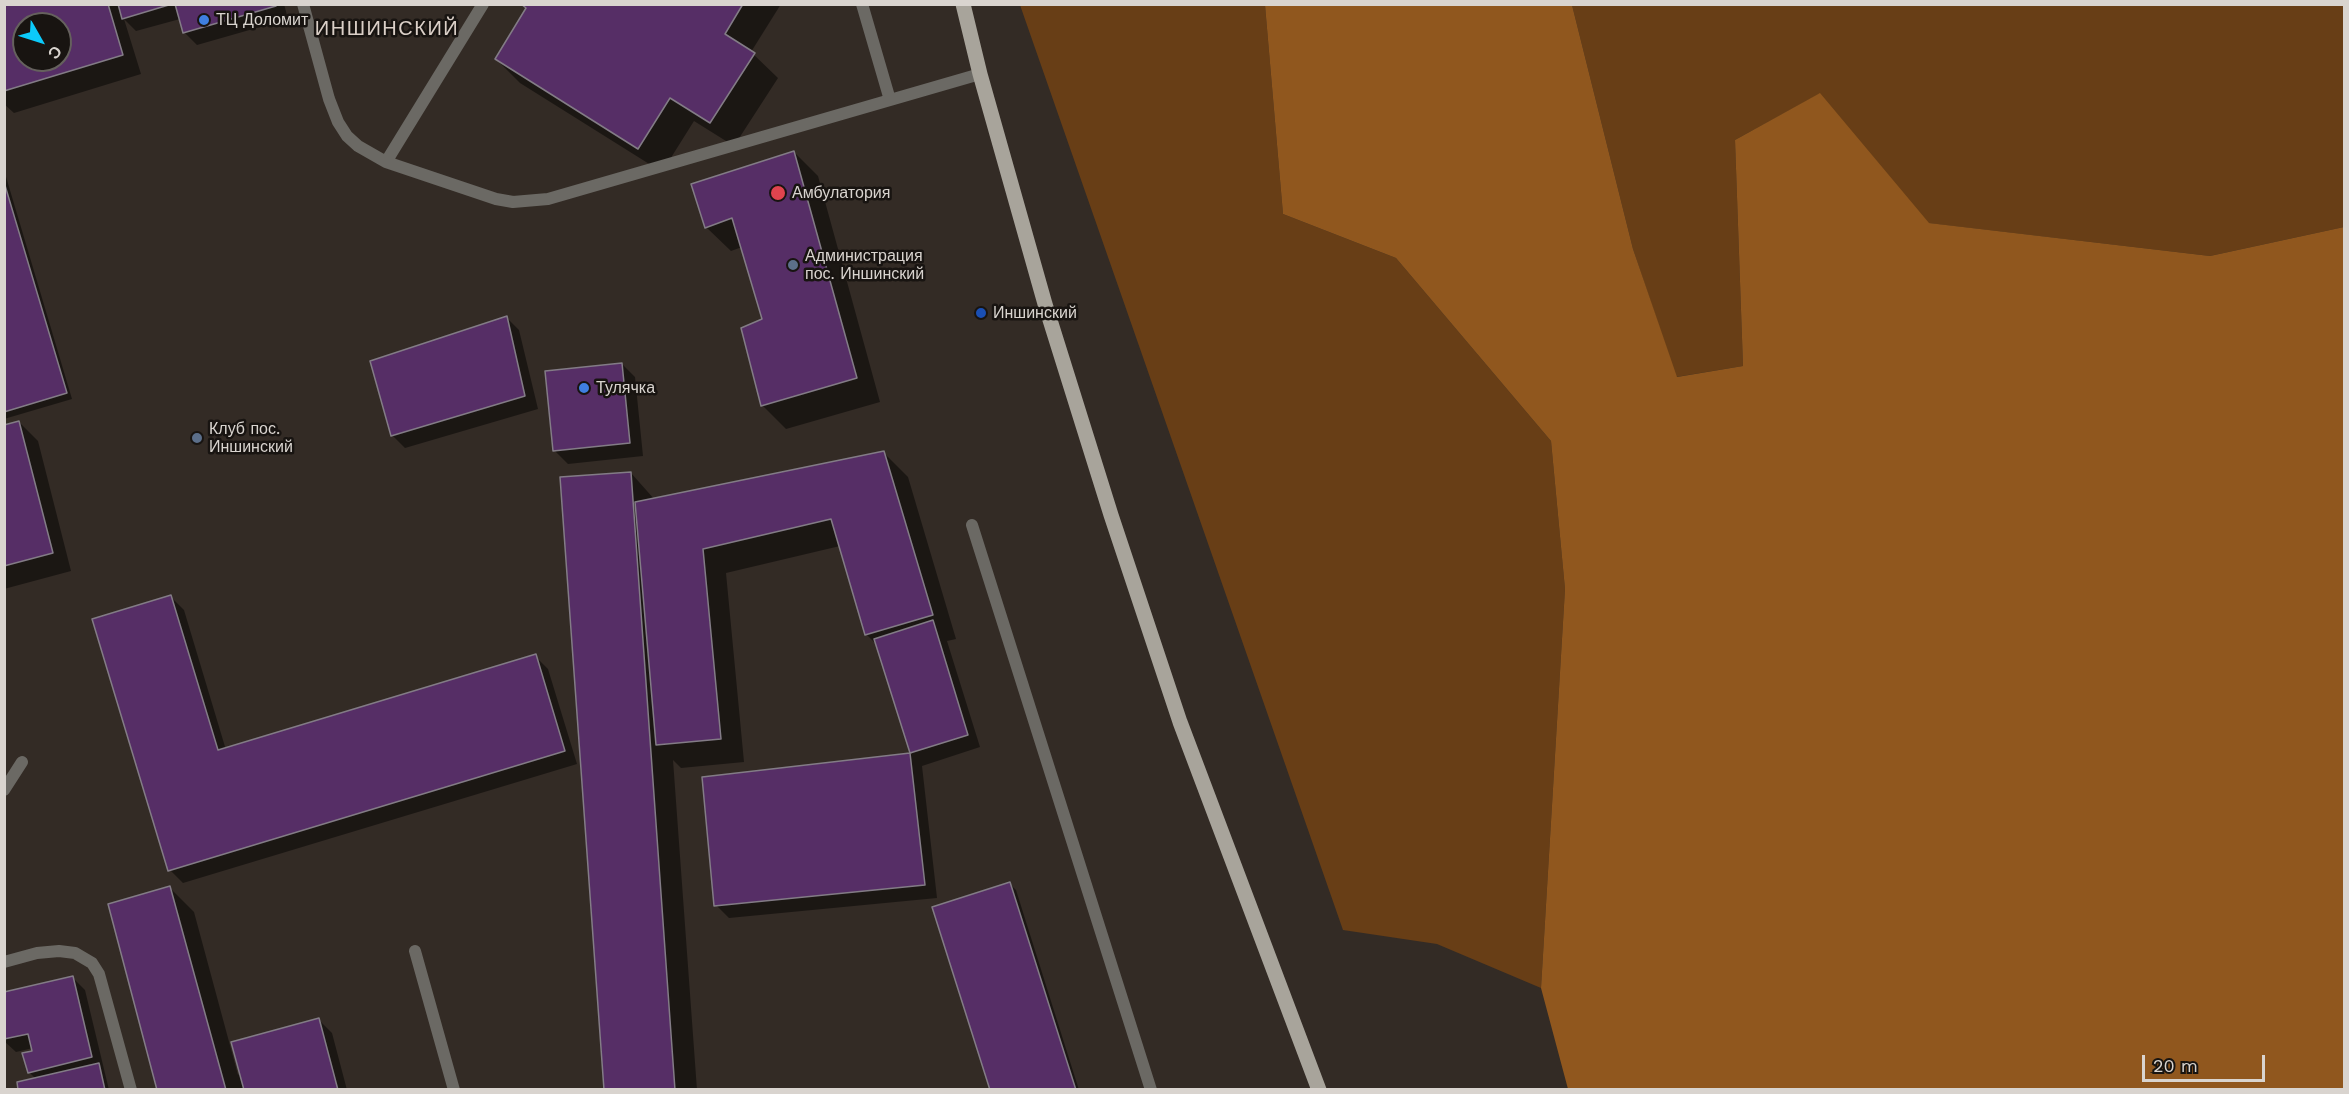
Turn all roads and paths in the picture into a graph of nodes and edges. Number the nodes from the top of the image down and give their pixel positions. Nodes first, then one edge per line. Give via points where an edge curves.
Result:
1 (303, 4) edge
2 (483, 4) edge
3 (862, 4) edge
4 (963, 4) edge
5 (980, 74) junction
6 (890, 100) junction
7 (386, 162) junction
8 (972, 525) dead end
9 (22, 762) dead end
10 (4, 790) edge
11 (415, 951) dead end
12 (4, 962) edge
13 (131, 1089) edge
14 (454, 1089) edge
15 (1151, 1089) edge
16 (1319, 1089) edge

1 - 7 lane via 338,122 358,146
2 - 7 lane
3 - 6 lane
4 - 5 main road
5 - 6 lane
5 - 16 main road via 1045,304 1114,526 1180,722
6 - 7 lane via 533,202 496,199
8 - 15 lane
9 - 10 lane
11 - 14 lane
12 - 13 lane via 59,951 75,953 92,963 99,974

